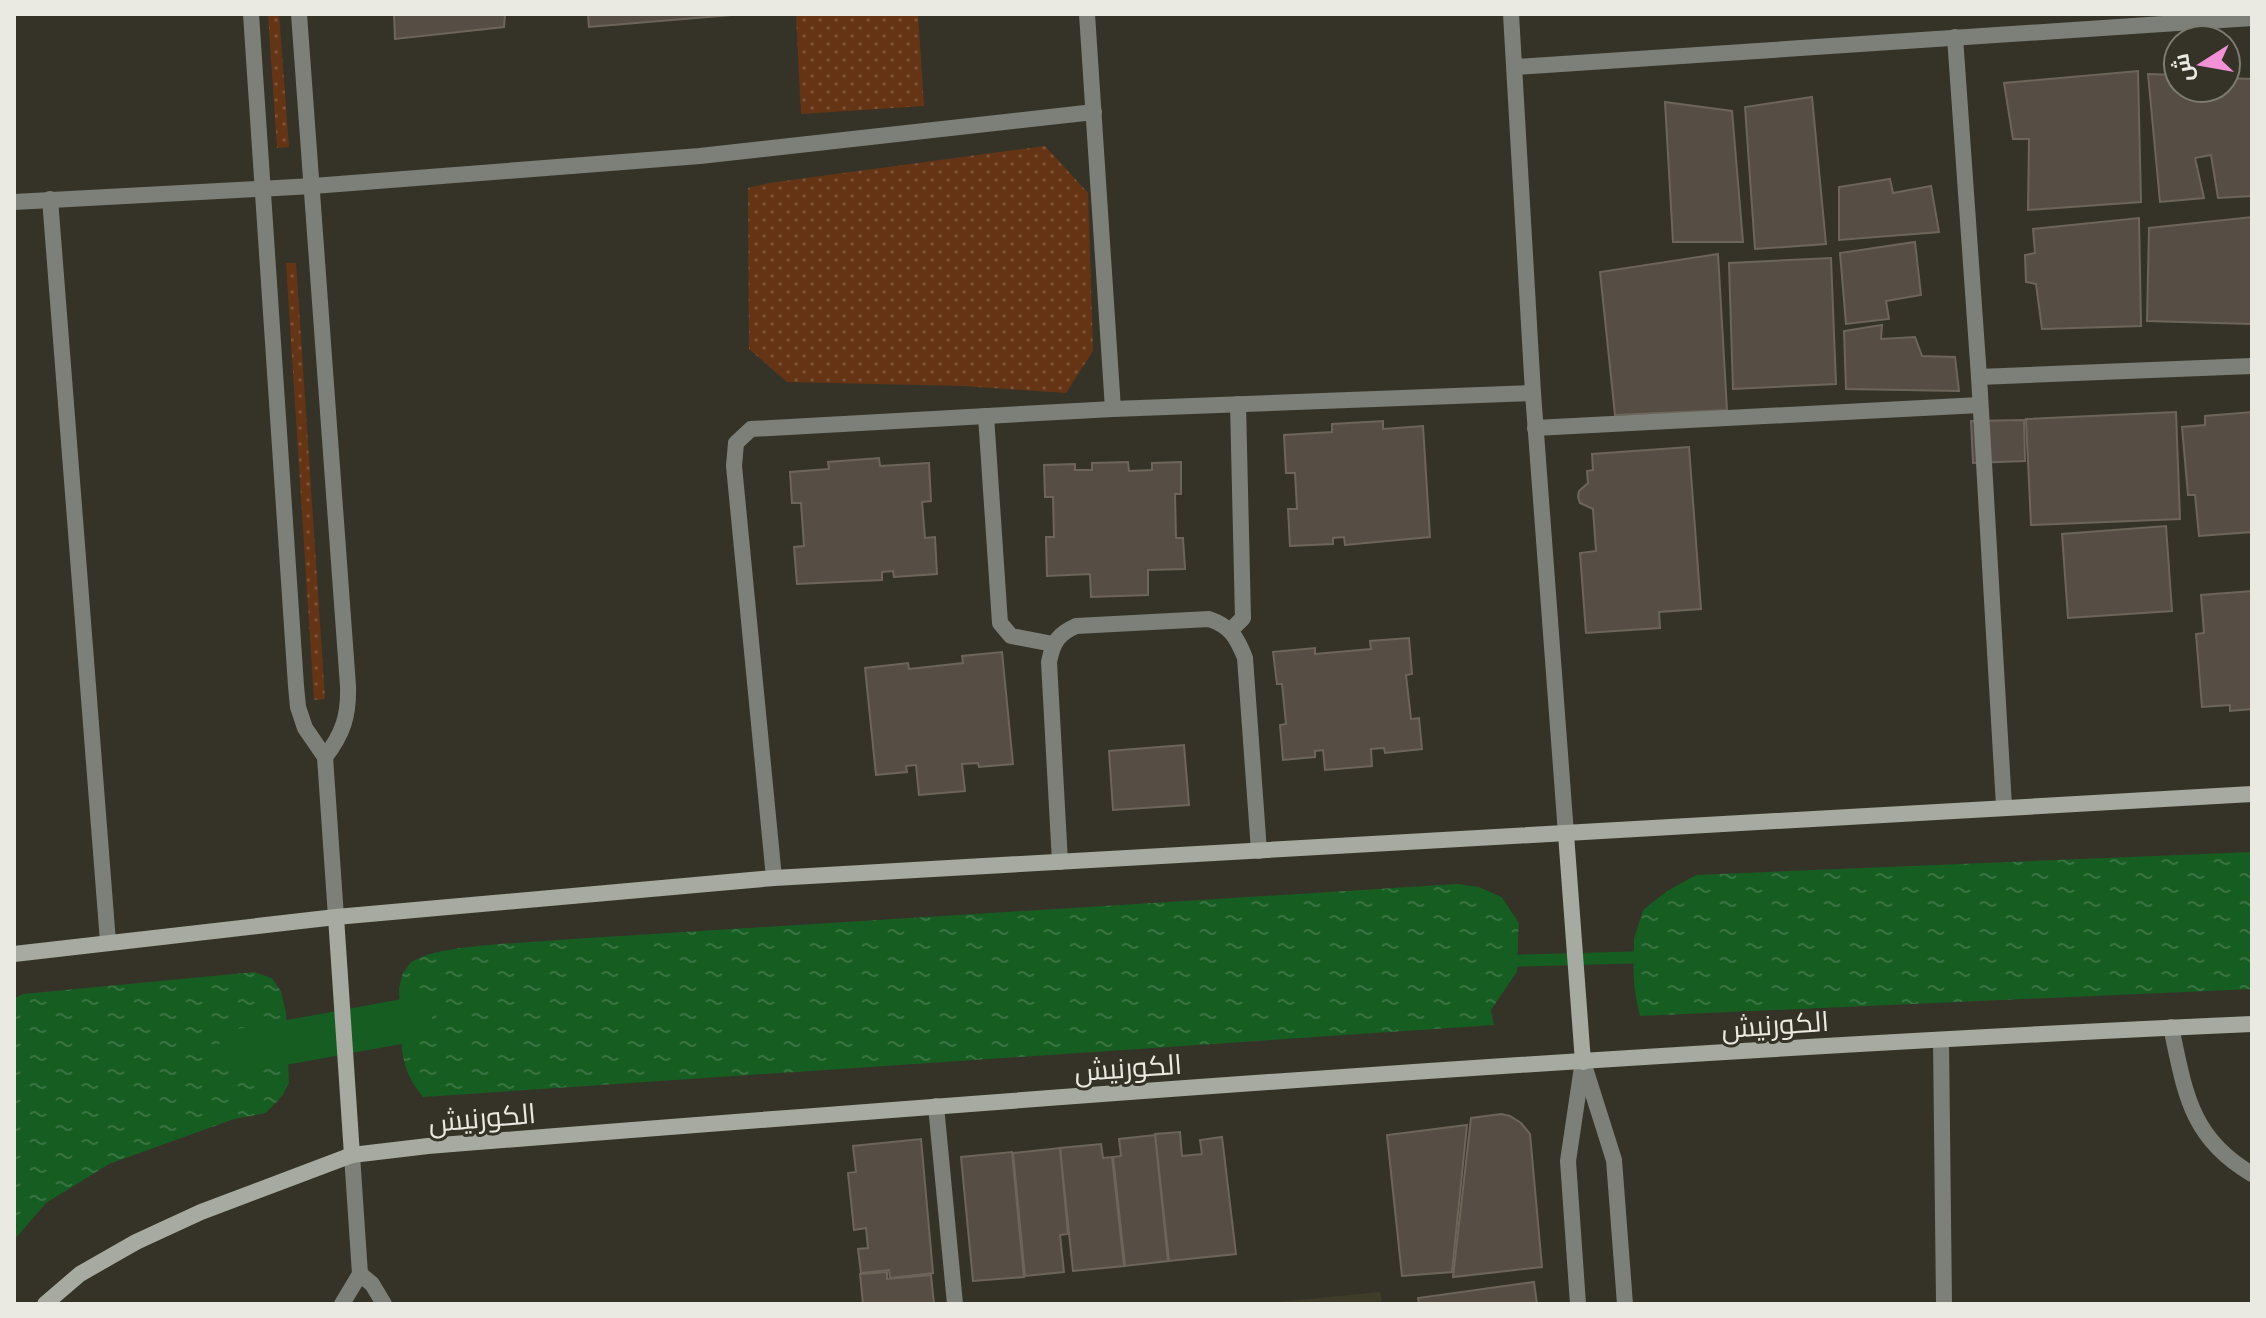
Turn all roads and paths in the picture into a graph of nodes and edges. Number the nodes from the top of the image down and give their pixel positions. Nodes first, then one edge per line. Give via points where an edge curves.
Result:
1 (251, 14) edge
2 (299, 14) edge
3 (1087, 14) edge
4 (1511, 14) edge
5 (2252, 18) edge
6 (1955, 37) junction
7 (1516, 67) junction
8 (1094, 112) junction
9 (313, 186) junction
10 (261, 187) junction
11 (50, 199) junction
12 (14, 202) edge
13 (2252, 366) edge
14 (1979, 377) junction
15 (1533, 393) junction
16 (1238, 404) junction
17 (1980, 405) junction
18 (1113, 409) junction
19 (986, 416) junction
20 (1535, 428) junction
21 (1231, 630) junction
22 (1053, 644) junction
23 (325, 757) junction
24 (2252, 794) edge
25 (2004, 806) junction
26 (1566, 834) junction
27 (1259, 851) junction
28 (1060, 862) junction
29 (774, 878) junction
30 (336, 917) junction
31 (108, 942) junction
32 (14, 954) edge
33 (2252, 1024) edge
34 (2171, 1027) junction
35 (1941, 1040) junction
36 (1583, 1062) junction
37 (936, 1106) junction
38 (352, 1155) junction
39 (2252, 1174) edge
40 (360, 1274) junction
41 (45, 1304) edge
42 (342, 1304) edge
43 (384, 1304) edge
44 (955, 1304) edge
45 (1578, 1304) edge
46 (1625, 1304) edge
47 (1944, 1304) edge

1 - 10 street
2 - 9 street
3 - 8 street
4 - 7 street
5 - 6 street
6 - 7 street
6 - 14 street
7 - 15 street
8 - 9 street via 700,156
8 - 18 street
9 - 10 street
9 - 23 street via 348,697 344,728
10 - 11 street
10 - 23 street via 297,697 305,728
11 - 12 street
11 - 31 street
13 - 14 street
14 - 17 street
15 - 16 street
15 - 20 street
16 - 18 street
16 - 21 street via 1243,618
17 - 20 street
17 - 25 street
18 - 19 street
19 - 22 street via 1000,623 1011,636
19 - 29 street via 773,426 751,429 736,443
20 - 26 street
21 - 22 street via 1209,619 1076,626
21 - 27 street via 1245,658
22 - 28 street via 1049,662
23 - 30 street
24 - 25 main road
25 - 26 main road
26 - 27 main road
26 - 36 main road
27 - 28 main road
28 - 29 main road
29 - 30 main road
30 - 31 main road
30 - 38 main road
31 - 32 main road
33 - 34 main road, الكورنيش
34 - 35 main road, الكورنيش
34 - 39 street via 2187,1100 2207,1138
35 - 36 main road, الكورنيش
35 - 47 street
36 - 37 main road, الكورنيش
36 - 45 street via 1568,1161
36 - 46 street via 1614,1160
37 - 38 main road, الكورنيش
37 - 44 street
38 - 40 street
38 - 41 main road, الكورنيش via 136,1242 80,1274
40 - 42 street
40 - 43 street

